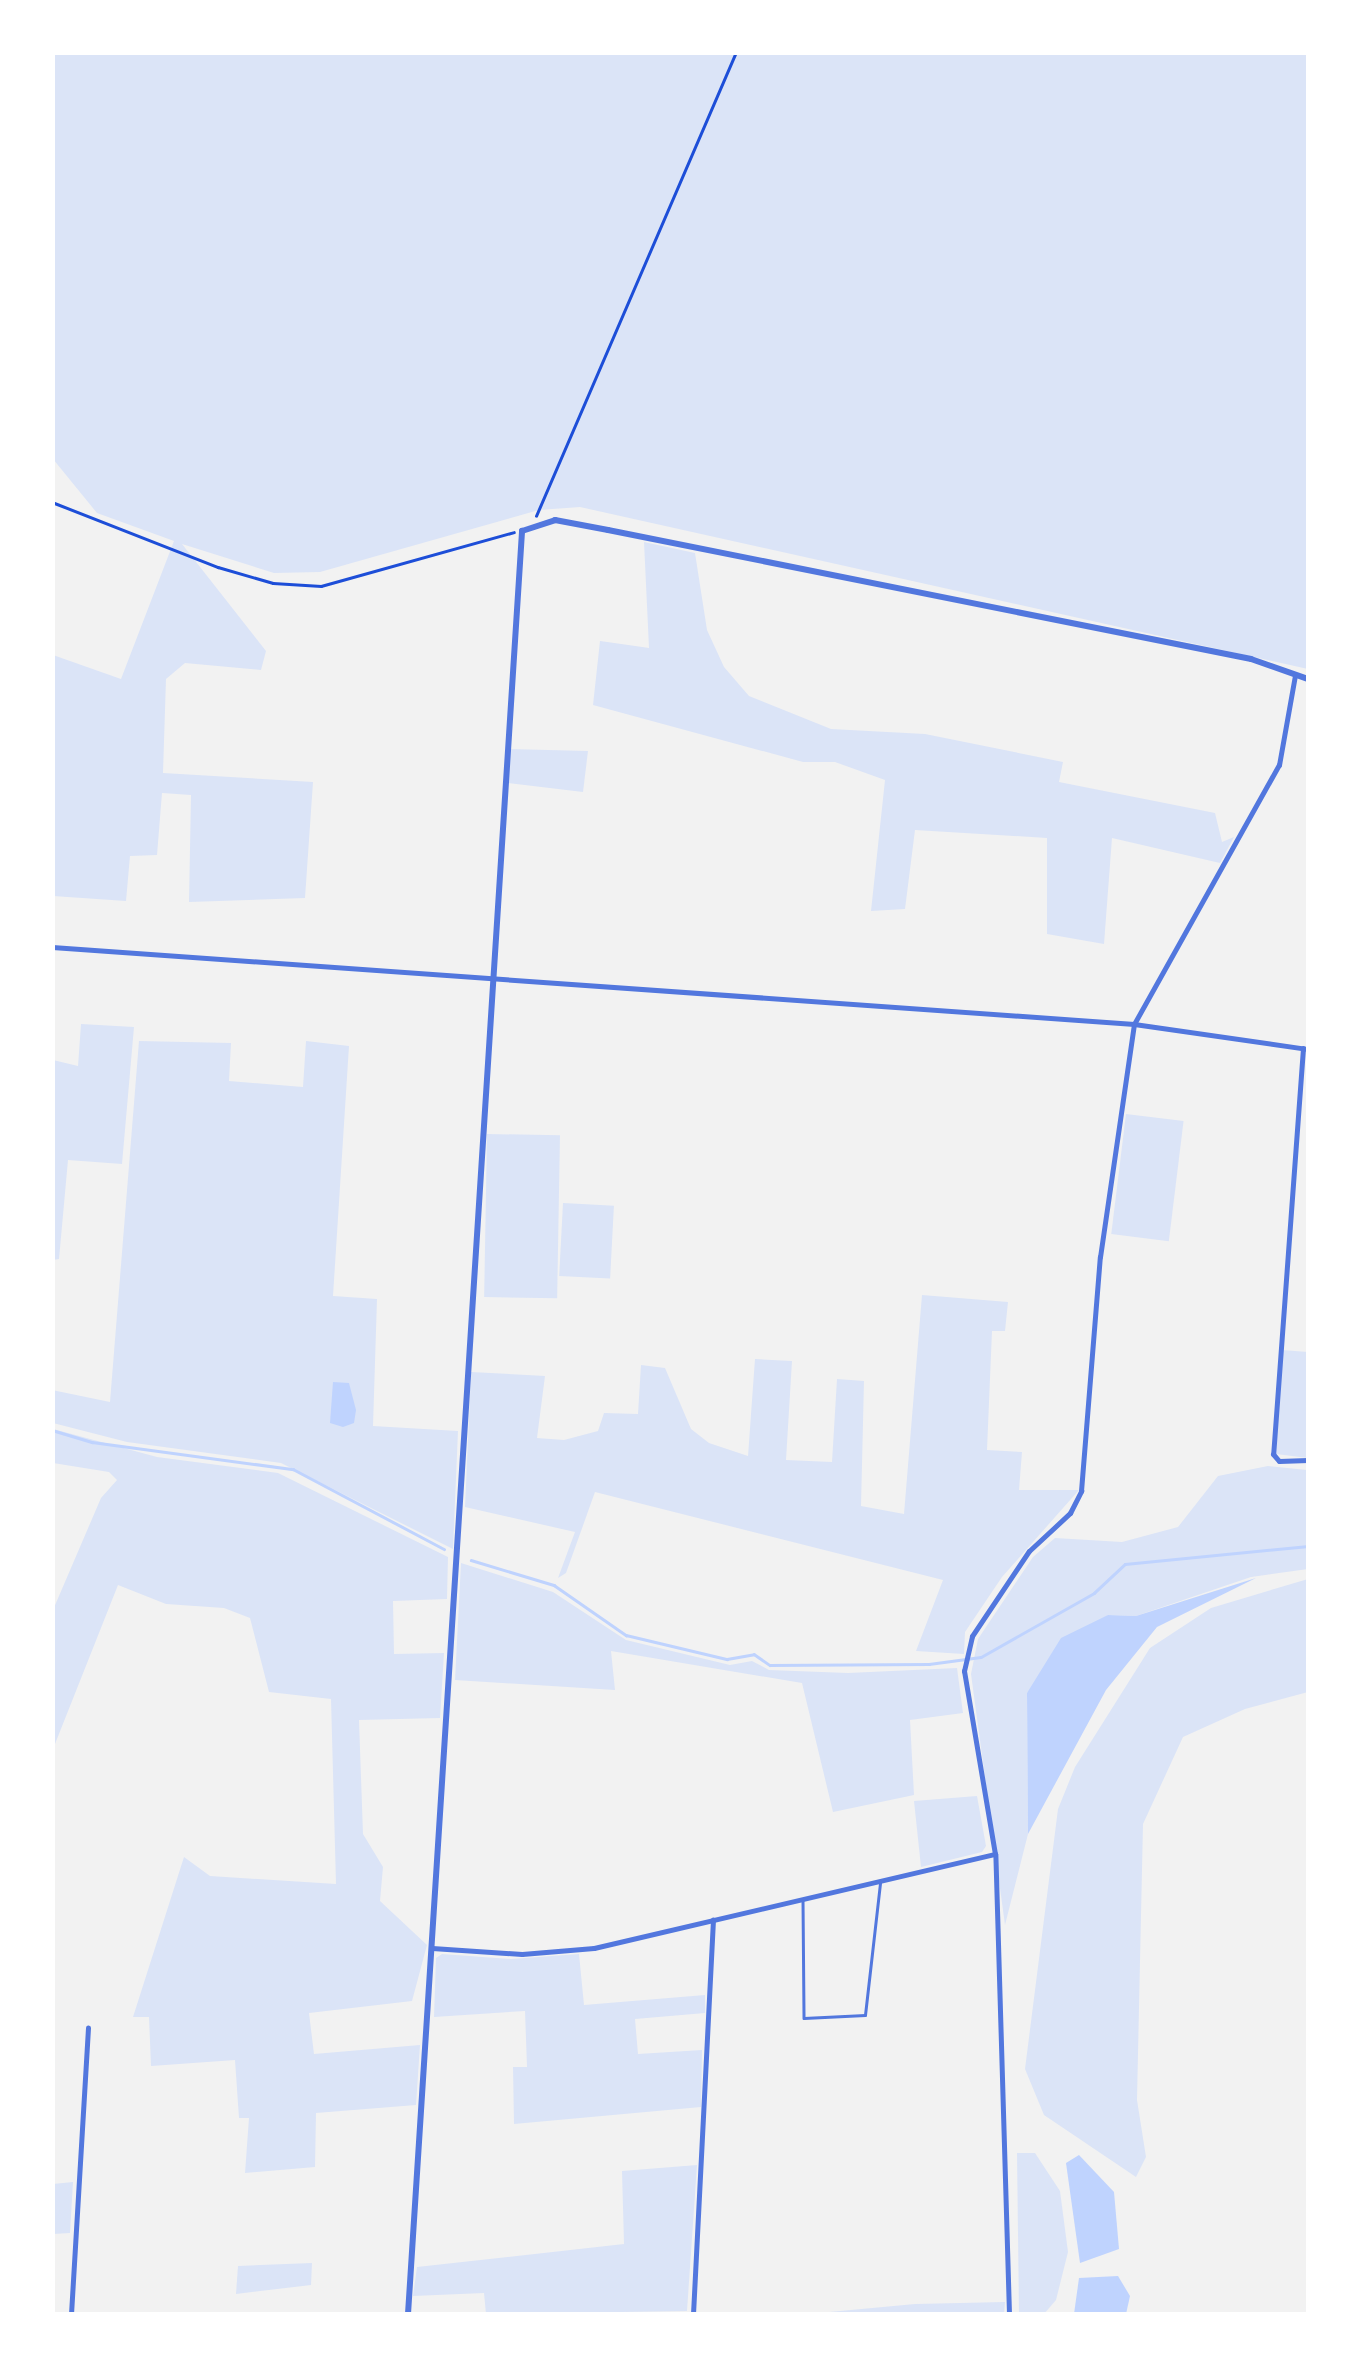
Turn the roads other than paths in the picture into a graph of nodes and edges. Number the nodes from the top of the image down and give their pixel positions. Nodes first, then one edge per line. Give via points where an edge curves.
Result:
1 (1296, 675) junction
2 (1308, 679) edge
3 (52, 947) edge
4 (488, 977) junction
5 (1134, 1024) junction
6 (1306, 1049) edge
7 (1308, 1460) edge
8 (995, 1854) junction
9 (880, 1881) junction
10 (804, 1899) junction
11 (713, 1920) junction
12 (432, 1948) junction
13 (88, 2028) dead end
14 (70, 2314) edge
15 (408, 2314) edge
16 (693, 2314) edge
17 (1010, 2314) edge

1 - 2 street
1 - 4 street via 1250,659 688,546 555,520 534,522 522,531
1 - 5 street via 1279,765
3 - 4 street
4 - 5 street
4 - 12 street
5 - 6 street
5 - 8 street via 1100,1257 1081,1491 1070,1513 1029,1551 972,1636 964,1668
6 - 7 street via 1273,1454 1279,1461
8 - 9 street
8 - 17 street
9 - 10 street
9 - 10 lane via 865,2015 804,2018
10 - 11 street
11 - 12 street via 594,1948 522,1954
11 - 16 street
12 - 15 street
13 - 14 street

